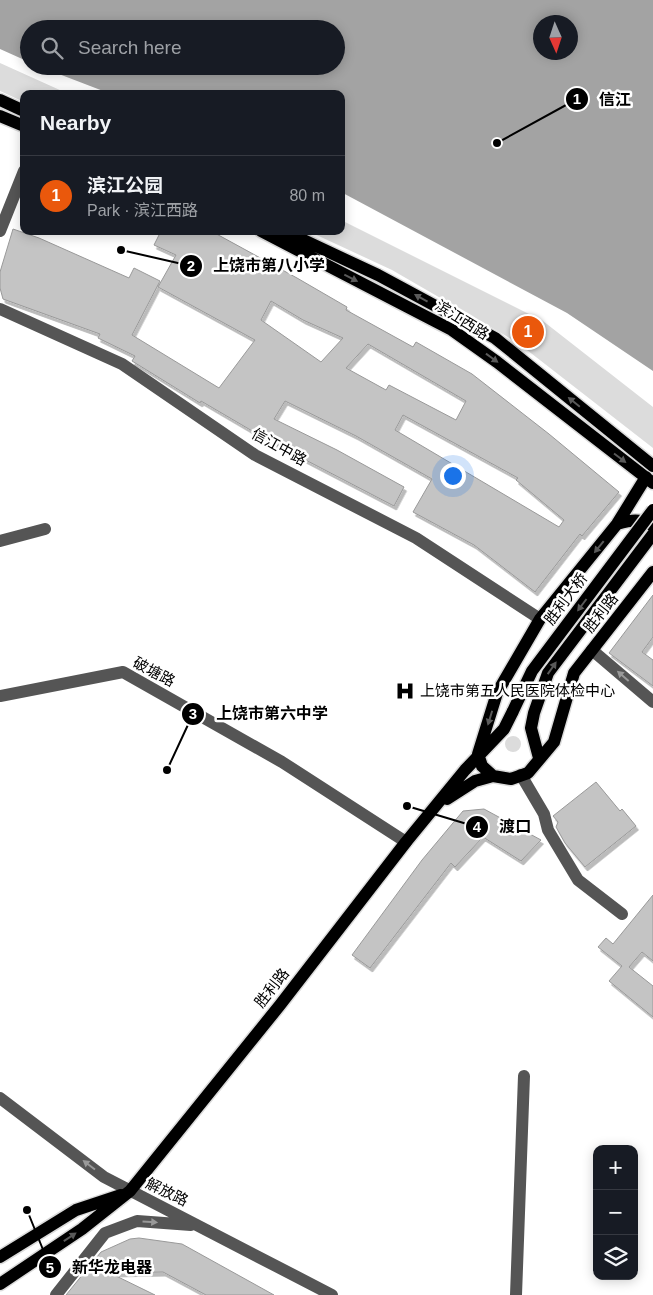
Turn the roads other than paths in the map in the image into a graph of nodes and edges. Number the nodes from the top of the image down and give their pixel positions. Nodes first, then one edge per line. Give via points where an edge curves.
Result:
1 (0, 100) edge
2 (20, 109) edge
3 (0, 116) edge
4 (20, 124) edge
5 (20, 181) edge
6 (0, 231) edge
7 (269, 235) edge
8 (293, 235) edge
9 (0, 309) edge
10 (653, 466) edge
11 (649, 480) edge
12 (653, 510) edge
13 (617, 524) junction
14 (653, 526) edge
15 (45, 529) dead end
16 (653, 534) edge
17 (0, 541) edge
18 (653, 572) edge
19 (540, 619) junction
20 (592, 650) junction
21 (0, 696) edge
22 (653, 702) edge
23 (478, 754) junction
24 (539, 758) junction
25 (521, 775) junction
26 (493, 776) junction
27 (438, 804) junction
28 (406, 842) junction
29 (622, 914) dead end
30 (524, 1076) dead end
31 (0, 1098) edge
32 (130, 1191) junction
33 (198, 1225) junction
34 (0, 1257) edge
35 (0, 1284) edge
36 (56, 1295) edge
37 (332, 1295) edge
38 (516, 1295) edge

1 - 2 main road
3 - 4 main road
5 - 6 street
7 -> 11 main road, 滨江西路 via 452,330
10 -> 8 main road, 滨江西路 via 494,338 378,275
9 - 19 street, 信江中路 via 122,364 255,455 416,538
11 - 13 main road
12 -> 23 main road, 胜利大桥, bridge via 532,672 504,729
13 - 14 main road via 632,519 643,520
13 -> 19 main road
15 - 17 street
24 -> 16 main road, 胜利大桥 via 531,728 548,673
18 - 20 main road, 胜利路
19 -> 23 main road via 497,693
22 -> 20 street
20 - 24 main road, 胜利路 via 574,673 554,742
21 - 28 street, 破塘路 via 123,672 282,762
23 - 26 main road via 482,766
23 - 27 main road, 胜利路
24 - 25 main road via 528,772
25 - 26 main road via 511,779
25 - 29 street via 544,814 548,830 578,880
26 - 27 main road via 475,780
27 - 28 main road, 胜利路
28 - 32 main road, 胜利路
30 - 38 street
32 -> 31 street, 解放路 via 104,1177
32 - 33 street, 解放路
32 - 34 main road via 76,1210
35 -> 32 main road, 胜利路 via 82,1229
36 -> 33 street via 104,1233 137,1221
33 - 37 street, 解放路

